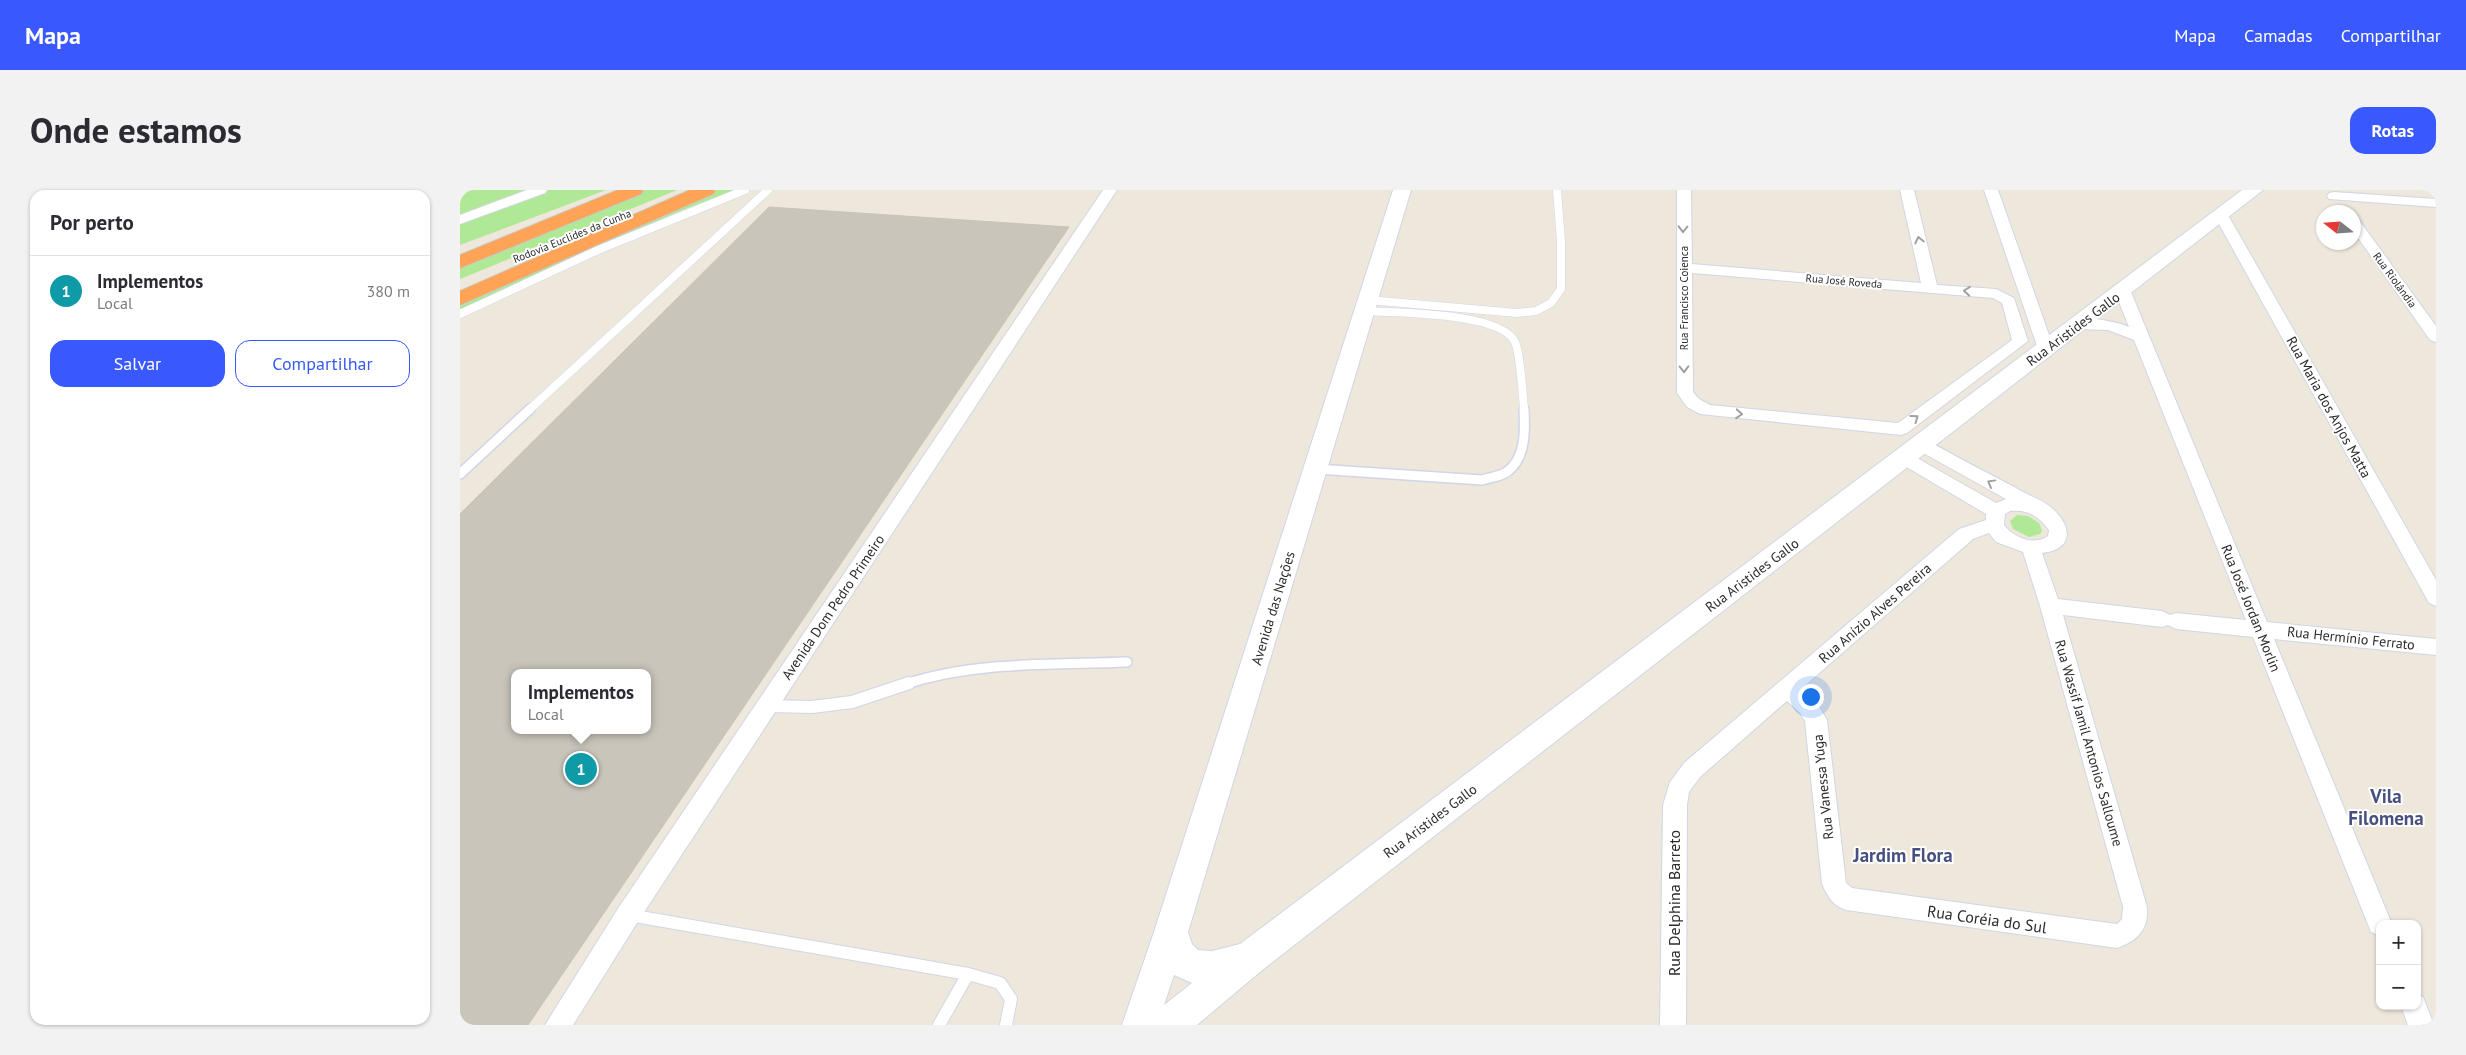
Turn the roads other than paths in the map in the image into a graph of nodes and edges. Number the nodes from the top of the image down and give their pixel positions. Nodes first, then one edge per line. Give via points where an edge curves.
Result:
1 (540, 190) edge
2 (618, 190) edge
3 (634, 190) edge
4 (684, 190) edge
5 (706, 190) edge
6 (745, 190) edge
7 (768, 190) edge
8 (1110, 190) edge
9 (1402, 190) edge
10 (1557, 190) edge
11 (1684, 190) edge
12 (1907, 190) edge
13 (1991, 190) edge
14 (2254, 190) edge
15 (2328, 193) edge
16 (2436, 203) edge
17 (2339, 205) edge
18 (2221, 215) junction
19 (460, 220) edge
20 (2361, 233) edge
21 (460, 248) edge
22 (460, 262) edge
23 (1683, 268) junction
24 (460, 283) edge
25 (1930, 288) junction
26 (2004, 296) joint
27 (2114, 298) junction
28 (460, 299) edge
29 (1367, 306) junction
30 (460, 314) edge
31 (2133, 318) junction
32 (2078, 324) junction
33 (2142, 337) junction
34 (2436, 337) edge
35 (2046, 349) junction
36 (1913, 451) junction
37 (1316, 469) junction
38 (460, 474) edge
39 (2034, 507) junction
40 (1993, 523) junction
41 (2037, 552) junction
42 (2436, 598) edge
43 (2050, 606) junction
44 (2260, 629) junction
45 (2436, 647) edge
46 (1127, 662) dead end
47 (1787, 689) junction
48 (768, 706) junction
49 (1682, 782) joint
50 (1840, 895) joint
51 (628, 915) junction
52 (2378, 920) edge
53 (2133, 926) joint
54 (1171, 932) junction
55 (1249, 959) junction
56 (968, 974) junction
57 (2415, 1010) edge
58 (558, 1025) edge
59 (939, 1025) edge
60 (1006, 1025) edge
61 (1140, 1025) edge
62 (1169, 1025) edge
63 (1673, 1025) edge
64 (2421, 1025) edge

1 - 19 street
2 - 21 highway
3 - 22 highway, Rodovia Euclides da Cunha
4 - 24 highway, Rodovia Euclides da Cunha
5 - 28 highway
6 - 30 lane via 598,250
7 - 38 lane
8 - 48 street, Avenida Dom Pedro Primeiro
9 - 29 street, Avenida das Nações
10 - 29 lane via 1560,289 1551,302 1536,311 1517,313
11 -> 23 street, Rua Francisco Coienca
25 -> 12 street
13 - 35 street
14 - 18 street, Rua Aristides Gallo
15 - 16 street
15 - 17 street
18 - 27 street, Rua Aristides Gallo
18 - 42 street, Rua Maria dos Anjos Matta
20 - 34 street, Rua Riolândia
23 - 25 street, Rua José Roveda
23 -> 26 street, Rua Francisco Coienca via 1684,383 1685,393 1693,403 1706,410 1901,429 2020,341 2011,305
26 -> 25 street, Rua José Roveda
27 - 31 street, Rua José Jordan Morlin
27 - 31 street
27 - 32 street, Rua Aristides Gallo
29 - 37 street, Avenida das Nações
29 - 37 lane via 1470,319 1506,331 1515,342 1526,433 1521,454 1507,472 1482,480
31 - 33 street, Rua José Jordan Morlin
32 - 33 street via 2110,325
32 - 35 street, Rua Aristides Gallo
33 - 44 street, Rua José Jordan Morlin
35 - 36 street, Rua Aristides Gallo
39 -> 36 street
36 - 40 street
36 - 55 street, Rua Aristides Gallo
37 - 54 street, Avenida das Nações
39 - 40 street, Rua Anízio Alves Pereira via 2012,504
39 - 41 street via 2054,520 2059,529 2059,538
40 - 41 street via 2019,545
40 - 47 street, Rua Anízio Alves Pereira via 1966,534
41 - 43 street, Rua Wassif Jamil Antonios Salloume
43 - 44 street, Rua Hermínio Ferrato
43 - 53 street, Rua Wassif Jamil Antonios Salloume via 2135,908
44 - 45 street, Rua Hermínio Ferrato
44 - 52 street, Rua José Jordan Morlin
46 - 48 lane via 977,668 930,676 852,702 812,707
47 - 49 street, Rua Anízio Alves Pereira
47 - 50 street, Rua Vanessa Yuga via 1808,707 1816,720 1834,884
48 - 51 street, Avenida Dom Pedro Primeiro
49 - 63 street, Rua Delphina Barreto via 1675,805
50 - 53 street, Rua Coréia do Sul via 1852,902 2116,936
51 - 56 lane
51 - 58 street, Avenida Dom Pedro Primeiro
54 - 55 street, Rua Aristides Gallo via 1181,958 1195,968
54 - 61 street, Avenida das Nações
55 - 62 street, Rua Aristides Gallo
56 - 59 lane
56 - 60 lane via 1000,983 1010,999
57 - 64 street

